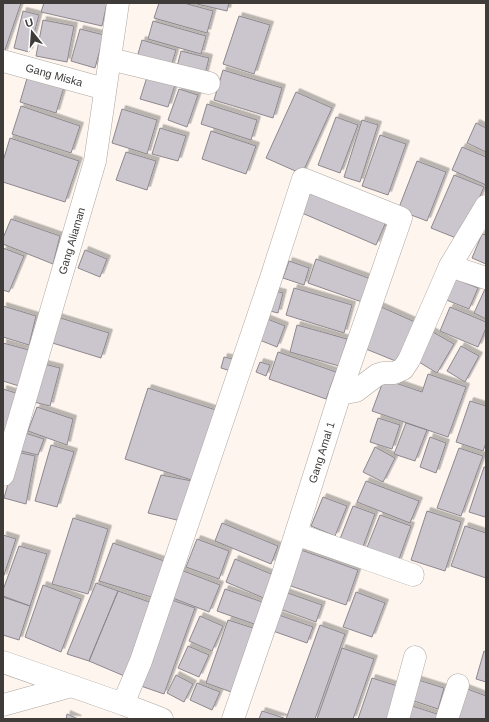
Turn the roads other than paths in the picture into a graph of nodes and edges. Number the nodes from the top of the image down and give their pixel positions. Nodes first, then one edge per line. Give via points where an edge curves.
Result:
1 (118, 3) edge
2 (110, 59) junction
3 (3, 60) edge
4 (209, 84) dead end
5 (105, 89) junction
6 (486, 206) edge
7 (450, 266) junction
8 (486, 278) edge
9 (340, 394) junction
10 (3, 474) edge
11 (296, 534) junction
12 (413, 575) dead end
13 (415, 657) dead end
14 (7, 668) edge
15 (458, 684) dead end
16 (72, 686) junction
17 (123, 704) junction
18 (3, 705) edge
19 (152, 717) edge
20 (233, 719) edge
21 (398, 719) edge
22 (447, 719) edge

1 - 2 street, Gang Aliaman
2 - 4 street
2 - 5 street, Gang Aliaman
3 - 5 street, Gang Miska
5 - 10 street, Gang Aliaman via 95,161
6 - 7 street
7 - 8 street
7 - 9 street via 403,369 377,375 356,391
9 - 11 street, Gang Amal 1
9 - 17 street, Gang Amal 1 via 401,218 303,178 144,653
11 - 12 street
11 - 20 street, Gang Amal 1
13 - 21 street
14 - 16 street
15 - 22 street
16 - 17 street
16 - 18 street
17 - 19 street

